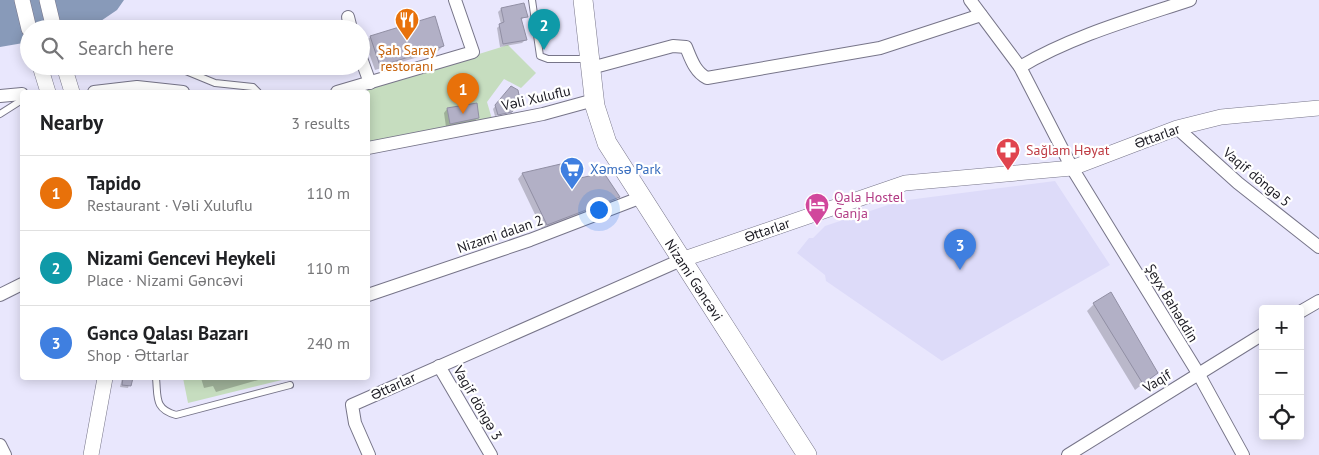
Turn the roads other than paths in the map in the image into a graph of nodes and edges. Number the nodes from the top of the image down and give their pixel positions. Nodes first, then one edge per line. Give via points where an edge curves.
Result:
1 (22, 0) edge
2 (47, 0) edge
3 (455, 0) edge
4 (532, 0) edge
5 (583, 0) edge
6 (970, 0) edge
7 (1190, 0) edge
8 (981, 15) junction
9 (28, 20) edge
10 (52, 20) edge
11 (591, 64) junction
12 (1020, 67) junction
13 (66, 75) edge
14 (195, 75) edge
15 (367, 75) edge
16 (370, 83) junction
17 (71, 90) edge
18 (111, 90) edge
19 (165, 90) edge
20 (256, 90) edge
21 (344, 90) edge
22 (20, 94) edge
23 (0, 96) edge
24 (594, 100) junction
25 (20, 101) edge
26 (1319, 108) edge
27 (0, 114) edge
28 (1176, 128) junction
29 (370, 148) edge
30 (1072, 168) junction
31 (642, 197) junction
32 (1319, 248) edge
33 (681, 260) junction
34 (20, 285) edge
35 (370, 294) edge
36 (0, 295) edge
37 (1319, 300) edge
38 (1304, 309) edge
39 (1259, 336) edge
40 (439, 366) junction
41 (1198, 373) junction
42 (105, 380) edge
43 (156, 380) edge
44 (290, 385) dead end
45 (0, 445) edge
46 (5, 455) edge
47 (91, 455) edge
48 (368, 455) edge
49 (491, 455) edge
50 (806, 455) edge
51 (1068, 455) edge
52 (1243, 455) edge

1 - 9 street
2 - 10 street
3 - 16 street via 473,52
4 - 11 lane via 540,56
5 - 11 main road
6 - 8 street, Şeyx Bahəddin
7 - 12 street via 1114,25
8 - 11 street via 880,48 707,78 692,62 686,47 673,46
8 - 12 street, Şeyx Bahəddin
11 - 24 main road, Nizami Gəncəvi
12 - 30 street, Şeyx Bahəddin
13 - 17 street
14 - 20 lane via 215,83
15 - 16 street
16 - 21 street
18 - 19 street via 136,87
22 - 23 street
24 - 29 street, Vəli Xuluflu via 543,114
24 - 31 main road, Nizami Gəncəvi via 607,142
25 - 27 lane
26 - 28 street, Əttarlar via 1221,117
28 - 30 street, Əttarlar
28 - 32 street, Vaqif döngə 5
30 - 33 street, Əttarlar via 905,182
30 - 41 street, Şeyx Bahəddin
31 - 33 main road, Nizami Gəncəvi
31 - 35 street, Nizami dalan 2 via 530,240
33 - 40 street, Əttarlar
33 - 50 main road, Nizami Gəncəvi
34 - 36 street
37 - 38 street
39 - 41 street, Vaqif
40 - 48 street, Əttarlar via 352,405 355,423
40 - 49 street, Vagif döngə 3
41 - 51 street, Vaqif
41 - 52 street, Şeyx Bahəddin
42 - 47 street
43 - 44 lane via 159,406 176,415
45 - 46 street

